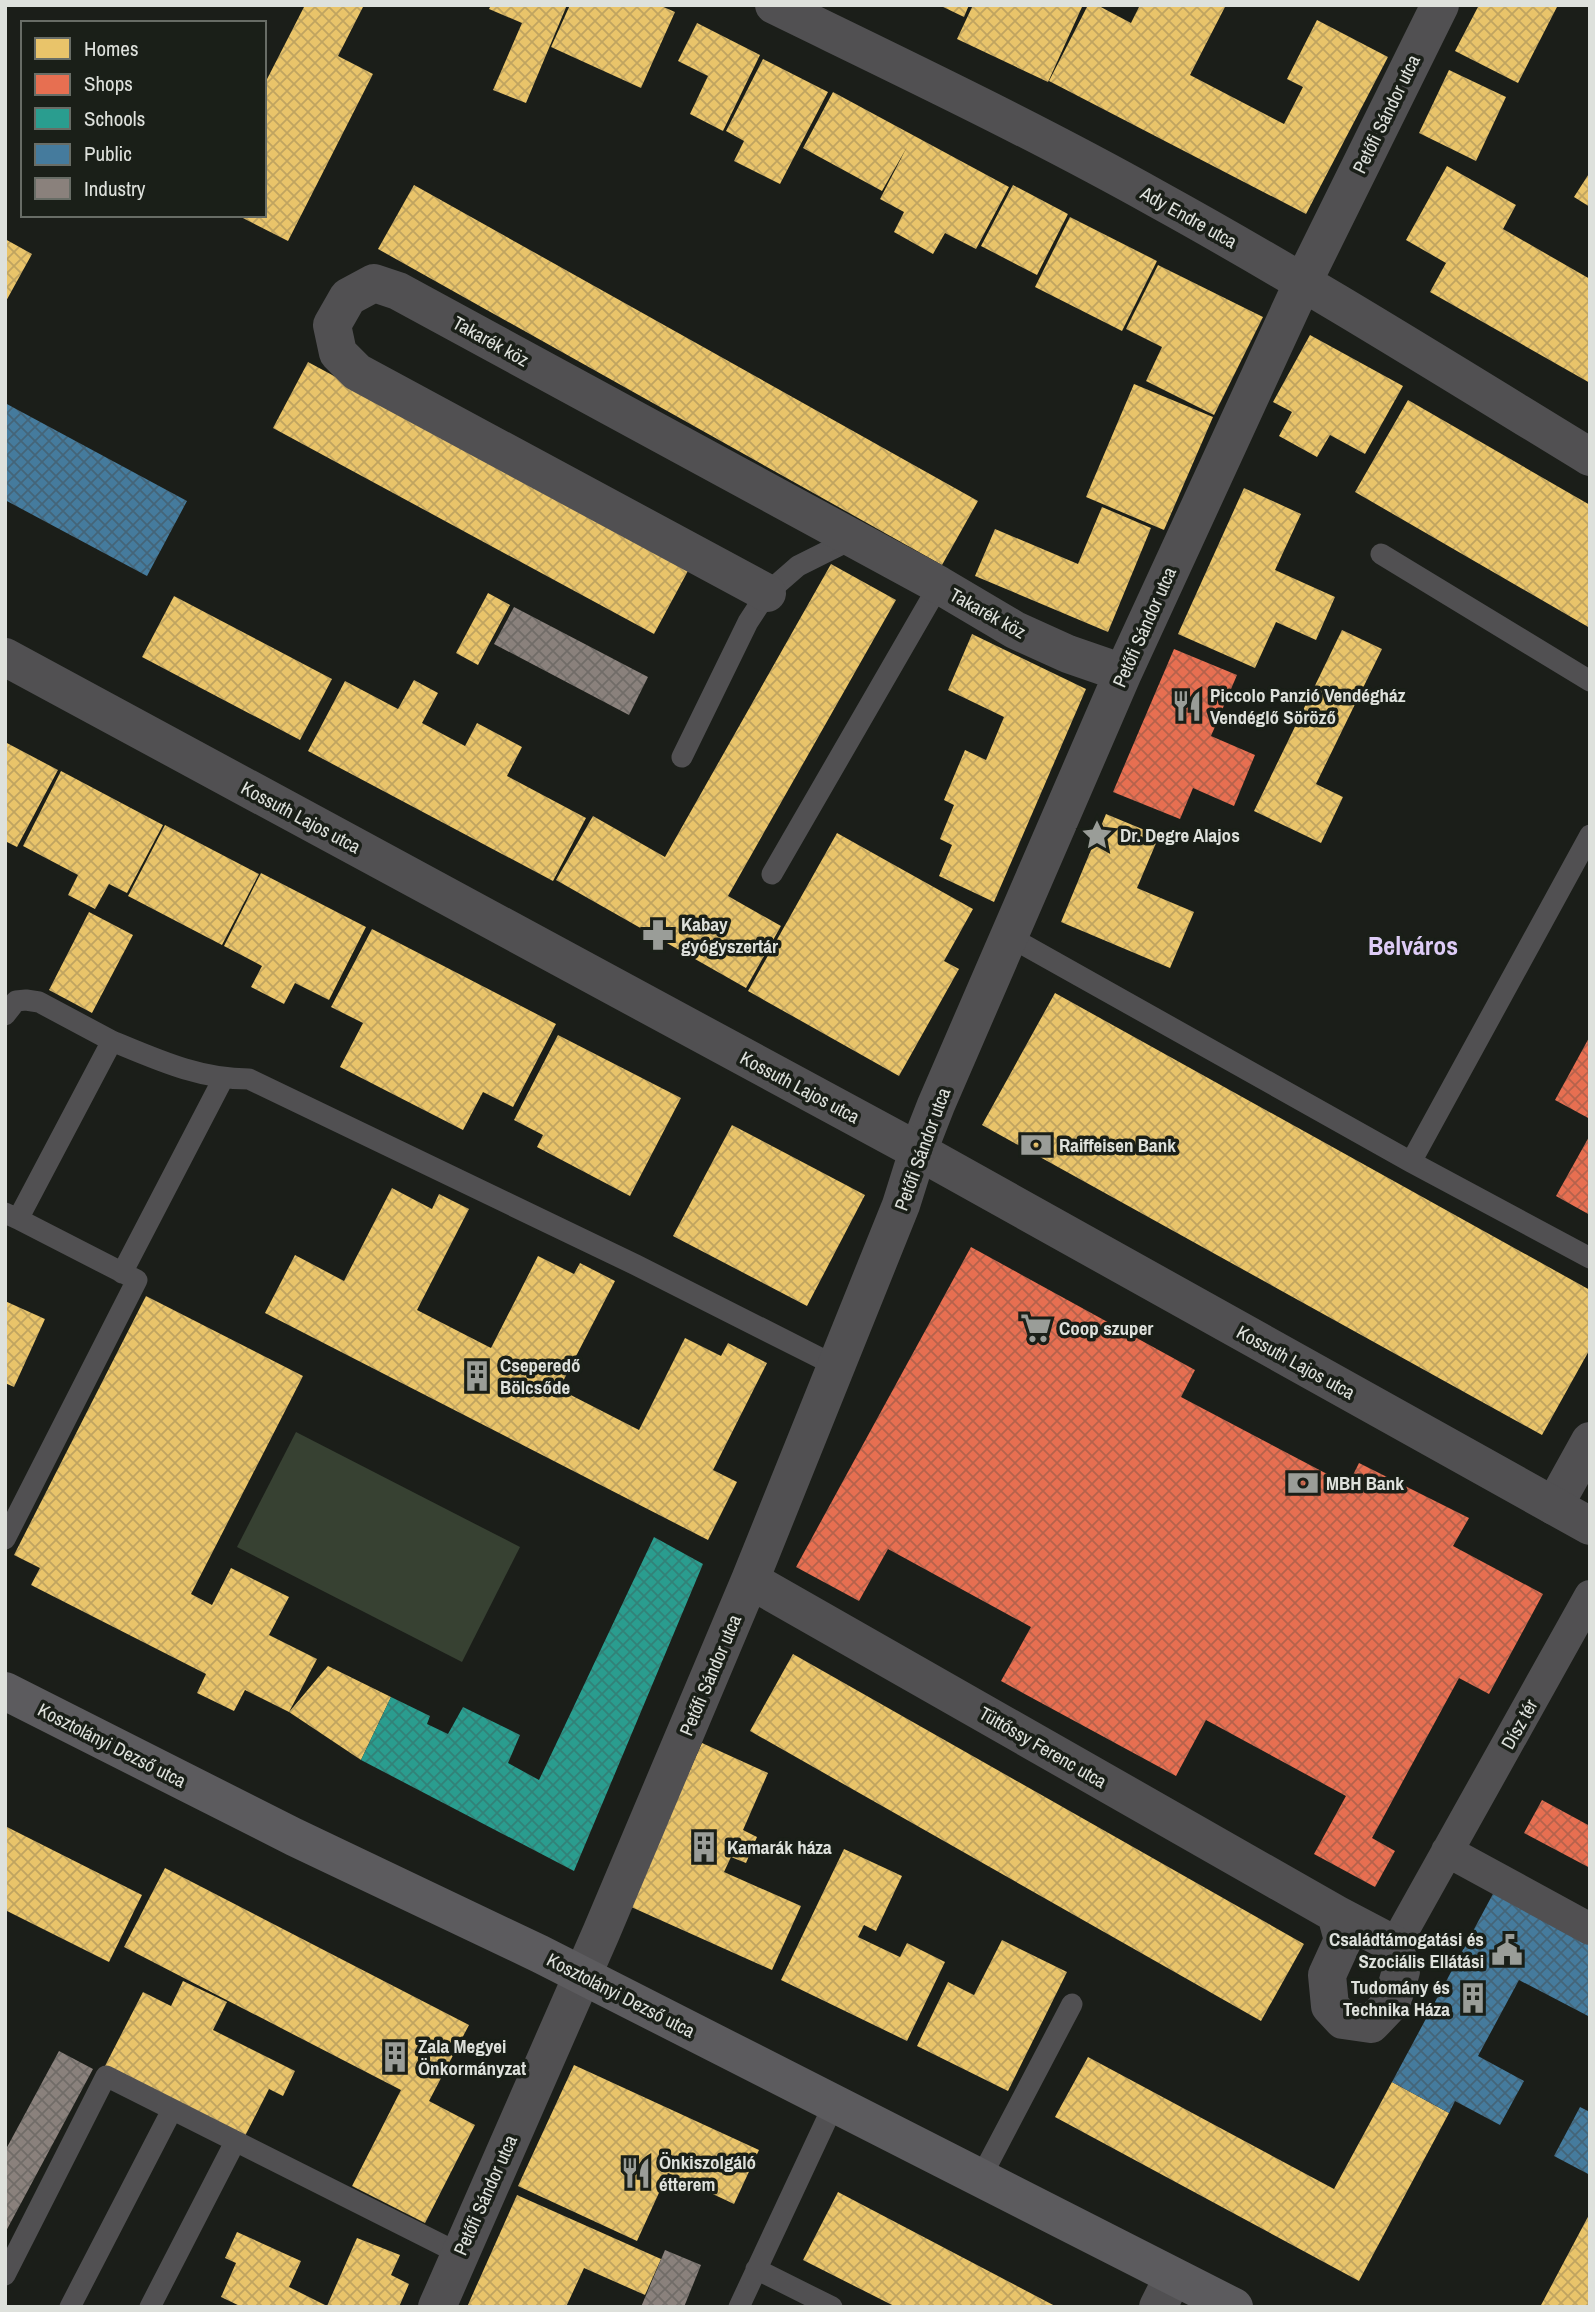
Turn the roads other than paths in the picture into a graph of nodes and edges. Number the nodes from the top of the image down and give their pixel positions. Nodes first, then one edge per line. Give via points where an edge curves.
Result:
1 (774, 5) edge
2 (1440, 5) edge
3 (1303, 282) junction
4 (1590, 457) edge
5 (852, 539) junction
6 (1381, 554) dead end
7 (939, 585) junction
8 (767, 593) junction
9 (5, 657) edge
10 (1122, 673) junction
11 (1590, 681) edge
12 (682, 757) dead end
13 (1590, 835) edge
14 (772, 874) dead end
15 (1010, 937) junction
16 (5, 1015) edge
17 (112, 1041) junction
18 (223, 1079) junction
19 (918, 1151) junction
20 (1411, 1162) junction
21 (11, 1216) edge
22 (1590, 1258) edge
23 (122, 1273) junction
24 (836, 1366) junction
25 (1590, 1441) edge
26 (1554, 1506) junction
27 (1590, 1526) edge
28 (5, 1539) edge
29 (750, 1580) junction
30 (1590, 1596) edge
31 (5, 1691) edge
32 (1447, 1851) junction
33 (1336, 1914) junction
34 (1590, 1929) edge
35 (1395, 1945) junction
36 (582, 1975) junction
37 (1072, 2004) dead end
38 (834, 2104) junction
39 (172, 2110) junction
40 (235, 2142) junction
41 (980, 2179) junction
42 (460, 2254) junction
43 (756, 2269) junction
44 (5, 2275) edge
45 (1165, 2292) edge
46 (70, 2307) edge
47 (150, 2307) edge
48 (437, 2307) edge
49 (739, 2307) edge
50 (832, 2307) edge
51 (1234, 2307) edge

1 - 3 street, Ady Endre utca via 1002,116
2 - 3 street, Petőfi Sándor utca
3 - 4 street, Ady Endre utca
3 - 10 street, Petőfi Sándor utca
5 - 7 street, Takarék köz
5 - 8 lane via 798,566
5 - 8 street, Takarék köz via 398,291 374,283 348,297 332,325 338,353 357,372
6 - 11 lane
7 - 10 street, Takarék köz via 1015,630
7 - 14 lane
8 - 12 lane via 748,622
9 - 19 street, Kossuth Lajos utca
10 - 15 street, Petőfi Sándor utca
13 - 20 lane
15 - 19 street, Petőfi Sándor utca
15 - 20 lane
16 - 17 lane via 16,1001 39,1002
17 - 18 lane via 166,1064
17 - 21 lane
18 - 23 lane
18 - 24 lane via 249,1079
19 - 24 street, Petőfi Sándor utca
19 - 26 street, Kossuth Lajos utca
20 - 22 lane
21 - 23 lane
23 - 28 lane via 137,1280
24 - 29 street, Petőfi Sándor utca
25 - 26 street
26 - 27 street, Kossuth Lajos utca
29 - 33 street, Tüttőssy Ferenc utca
29 - 36 street, Petőfi Sándor utca
30 - 32 street, Dísz tér
31 - 36 main road, Kosztolányi Dezső utca
32 - 34 street
32 - 35 street, Dísz tér
33 - 35 street, Tüttőssy Ferenc utca
33 - 35 street via 1343,1940 1326,1975 1329,2006 1343,2020 1371,2024 1392,2002 1401,1971
36 - 38 main road, Kosztolányi Dezső utca
36 - 42 street, Petőfi Sándor utca
37 - 41 lane
38 - 41 main road, Kosztolányi Dezső utca
38 - 43 lane
39 - 40 lane
39 - 44 lane via 106,2077
39 - 46 lane
40 - 42 lane
40 - 47 lane
41 - 45 main road, Kosztolányi Dezső utca
42 - 48 street, Petőfi Sándor utca
43 - 49 lane
43 - 50 lane
45 - 51 main road, Kosztolányi Dezső utca

